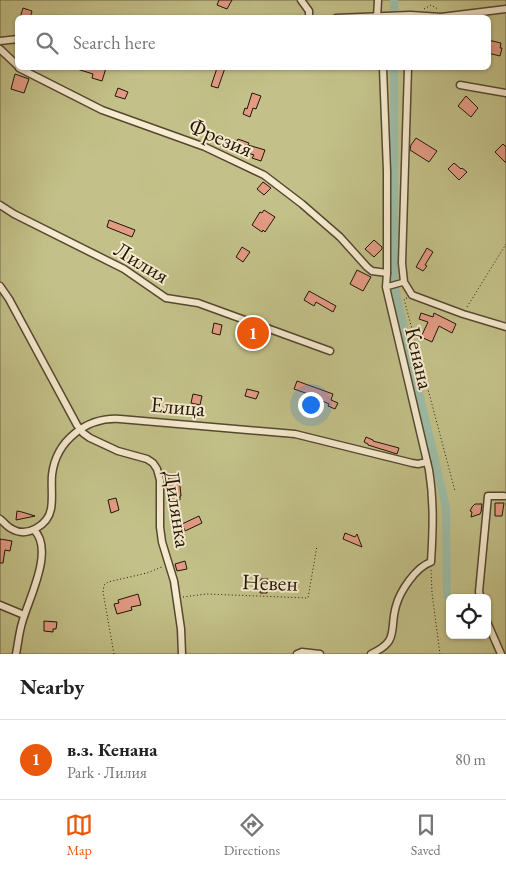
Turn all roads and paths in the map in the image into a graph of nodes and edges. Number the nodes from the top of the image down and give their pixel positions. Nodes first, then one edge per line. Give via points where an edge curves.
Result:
1 (301, 0) edge
2 (378, 0) edge
3 (506, 9) edge
4 (309, 15) edge
5 (377, 15) edge
6 (456, 15) edge
7 (15, 39) edge
8 (0, 41) edge
9 (0, 50) edge
10 (15, 64) edge
11 (23, 70) edge
12 (383, 70) edge
13 (408, 70) edge
14 (460, 85) dead end
15 (506, 93) edge
16 (0, 204) edge
17 (506, 244) edge
18 (387, 273) junction
19 (404, 282) junction
20 (0, 286) edge
21 (386, 288) junction
22 (412, 295) junction
23 (462, 314) junction
24 (506, 327) edge
25 (330, 351) dead end
26 (80, 430) junction
27 (427, 462) junction
28 (455, 491) dead end
29 (504, 496) dead end
30 (0, 519) edge
31 (34, 530) junction
32 (316, 546) dead end
33 (431, 562) junction
34 (170, 565) junction
35 (480, 594) edge
36 (177, 598) junction
37 (0, 605) edge
38 (24, 616) junction
39 (491, 631) edge
40 (16, 654) edge
41 (114, 654) edge
42 (182, 654) edge
43 (297, 654) edge
44 (320, 654) edge
45 (371, 654) edge
46 (440, 654) edge
47 (501, 654) edge

1 - 4 street
2 - 5 street
3 - 6 street
7 - 8 street
9 - 10 street, Фрезия
11 - 18 street, Фрезия via 102,110 205,148 264,175 340,237 372,271
12 - 18 street, Кенана
13 - 19 street, Кенана
14 - 15 street
16 - 25 street, Лилия via 124,269 166,298 198,303
17 - 23 path
18 - 21 street, Кенана
19 - 21 street
19 - 22 street, Кенана
20 - 26 street, Дилянка
21 - 27 street, Кенана
22 - 23 street
22 - 28 path via 404,299
23 - 24 street
26 - 27 street, Елица via 95,422 113,419 288,433 412,463
26 - 31 street, Елица via 57,456 52,475 51,511 44,523
26 - 34 street, Дилянка via 113,449 153,463 160,480 160,527
27 - 33 street, Кенана via 434,520
29 - 35 street via 488,496
30 - 31 street via 14,530
31 - 38 street via 40,544 41,563
32 - 36 path, Невен via 308,598 206,594
33 - 45 street via 418,569 401,594 390,640
33 - 46 path
34 - 36 street, Дилянка
34 - 41 path via 104,585
36 - 42 street, Дилянка
37 - 38 street
38 - 40 street
39 - 47 street
43 - 44 street

